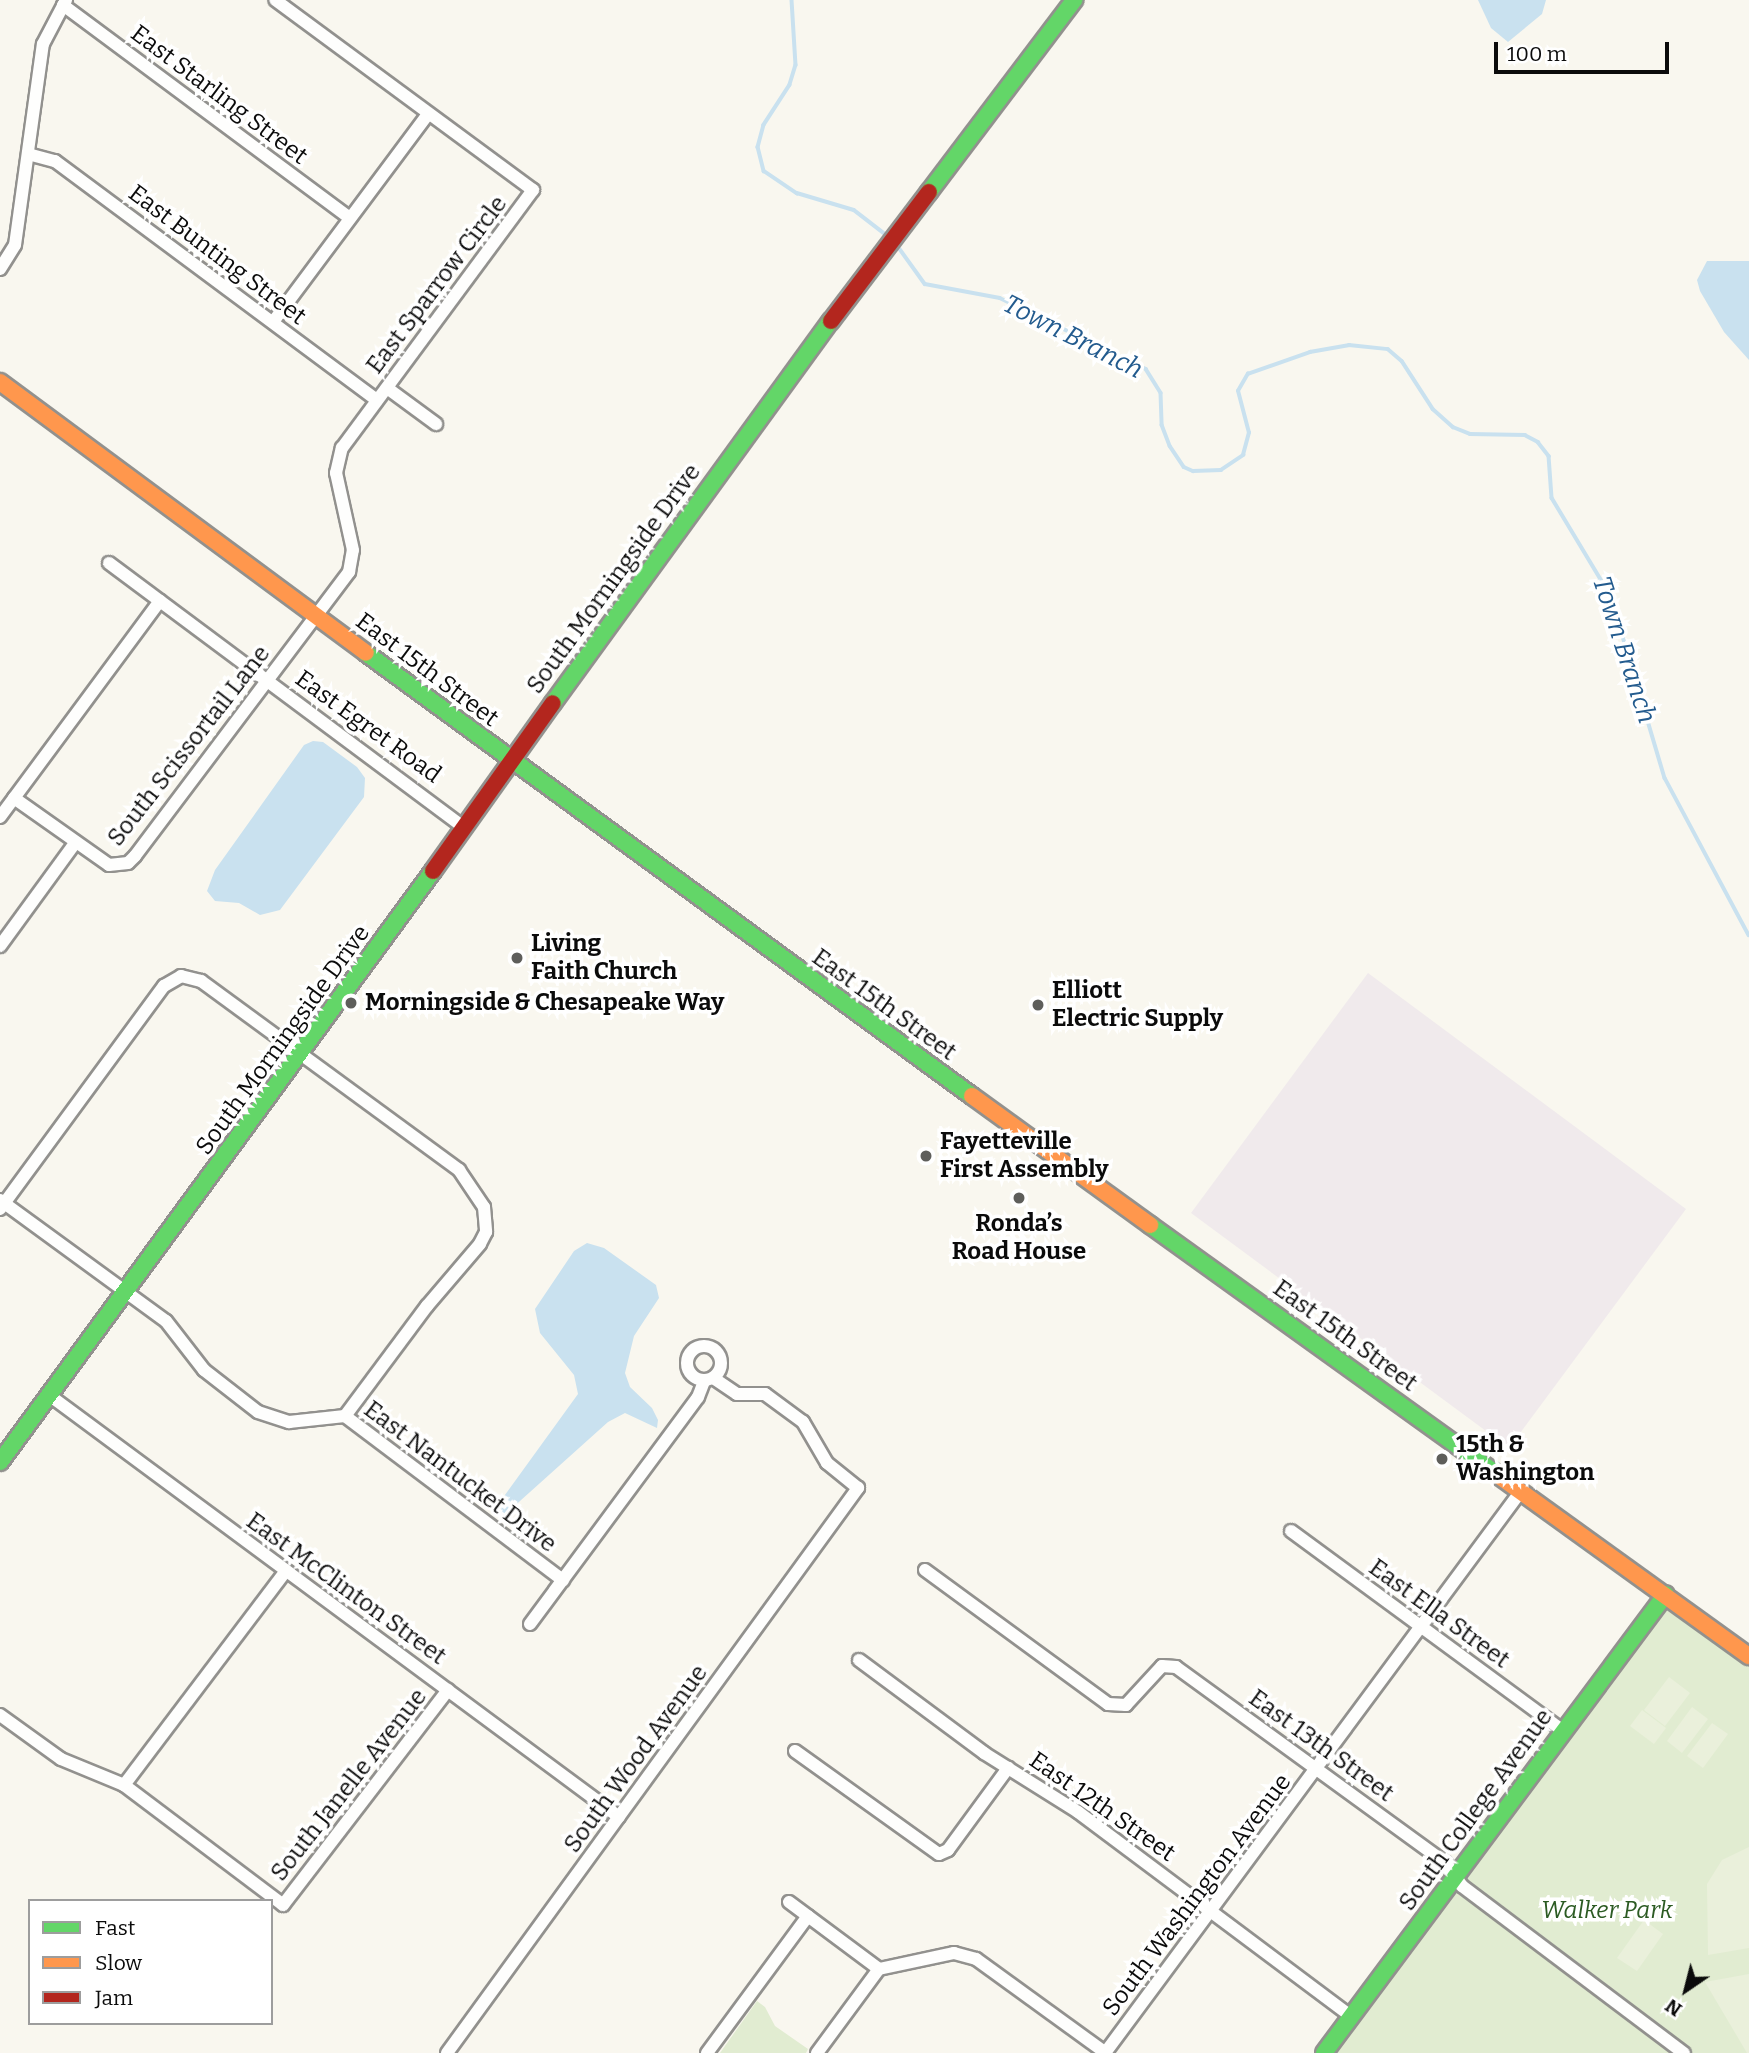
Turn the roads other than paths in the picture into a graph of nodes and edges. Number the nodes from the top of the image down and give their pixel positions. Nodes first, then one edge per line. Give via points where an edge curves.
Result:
1 (275, 0) edge
2 (1074, 0) edge
3 (65, 3) edge
4 (428, 114) junction
5 (28, 154) junction
6 (350, 218) junction
7 (0, 269) edge
8 (272, 323) junction
9 (0, 382) edge
10 (387, 388) junction
11 (377, 400) junction
12 (436, 424) dead end
13 (109, 563) dead end
14 (160, 601) junction
15 (317, 616) junction
16 (267, 680) junction
17 (512, 762) junction
18 (14, 798) junction
19 (0, 817) edge
20 (465, 828) junction
21 (75, 843) junction
22 (0, 946) edge
23 (301, 1054) junction
24 (1, 1204) edge
25 (127, 1293) junction
26 (49, 1395) junction
27 (345, 1416) junction
28 (0, 1462) edge
29 (1521, 1491) junction
30 (1291, 1531) dead end
31 (925, 1570) dead end
32 (286, 1571) junction
33 (563, 1580) junction
34 (1666, 1594) junction
35 (530, 1624) dead end
36 (1421, 1627) junction
37 (1749, 1656) edge
38 (859, 1660) dead end
39 (448, 1690) junction
40 (0, 1715) edge
41 (1563, 1731) junction
42 (795, 1751) dead end
43 (1008, 1768) junction
44 (1317, 1769) junction
45 (124, 1786) junction
46 (619, 1817) junction
47 (1455, 1876) junction
48 (789, 1902) dead end
49 (1212, 1910) junction
50 (808, 1916) junction
51 (878, 1969) junction
52 (1352, 2017) junction
53 (447, 2053) edge
54 (707, 2053) edge
55 (817, 2053) edge
56 (1105, 2053) edge
57 (1324, 2053) edge
58 (1684, 2053) edge

1 - 4 street, East Sparrow Circle
2 - 17 street, South Morningside Drive via 877,259
3 - 5 street via 43,44
3 - 6 street, East Starling Street
4 - 6 street
4 - 10 street, East Sparrow Circle via 533,190
5 - 7 street via 15,245
5 - 8 street, East Bunting Street via 55,161
6 - 8 street
8 - 11 street, East Bunting Street
9 - 15 street, East 15th Street
10 - 11 street, East Sparrow Circle
10 - 12 street
11 - 15 street, East Sparrow Circle via 342,447 336,473 354,550 349,572
13 - 14 street, East Egret Road
14 - 16 street, East Egret Road
14 - 18 street
15 - 16 street, South Scissortail Lane
15 - 17 street, East 15th Street
16 - 20 street, East Egret Road
16 - 21 street, South Scissortail Lane via 128,863 108,866
17 - 20 street, South Morningside Drive
17 - 29 street, East 15th Street
18 - 19 street
18 - 21 street, South Scissortail Lane
20 - 23 street, South Morningside Drive
21 - 22 street
23 - 24 street via 201,981 191,976 172,979
23 - 25 street, South Morningside Drive
23 - 27 street via 469,1180 484,1207 486,1231 480,1244
24 - 25 street, East Nantucket Drive
25 - 26 street, South Morningside Drive
25 - 27 street, East Nantucket Drive via 166,1321 217,1382 258,1412 289,1422
26 - 28 street, South Morningside Drive
26 - 32 street, East McClinton Street
27 - 33 street, East Nantucket Drive
29 - 34 street, East 15th Street
29 - 36 street, South Washington Avenue
30 - 36 street, East Ella Street
31 - 44 street, East 13th Street via 1108,1704 1126,1705 1162,1666 1176,1667
32 - 39 street, East McClinton Street
32 - 45 street
33 - 35 street
33 - 46 street, South Wood Avenue via 708,1379 737,1394 765,1394 803,1422 827,1463 858,1488
34 - 37 street, East 15th Street
34 - 41 street, South College Avenue
36 - 41 street, East Ella Street
36 - 44 street, South Washington Avenue
38 - 43 street, East 12th Street
39 - 45 street, South Janelle Avenue via 283,1905
39 - 46 street, East McClinton Street
40 - 45 street via 61,1759
41 - 47 street, South College Avenue
42 - 43 street via 939,1854 948,1850
43 - 49 street, East 12th Street via 1078,1812
44 - 47 street, East 13th Street via 1446,1863
44 - 49 street, South Washington Avenue
46 - 53 street, South Wood Avenue
47 - 52 street, South College Avenue
47 - 58 street, East 13th Street
48 - 50 street
49 - 52 street, East 12th Street
49 - 56 street, South Washington Avenue
50 - 51 street
50 - 54 street
51 - 55 street
51 - 56 street via 965,1954
52 - 57 street, South College Avenue

